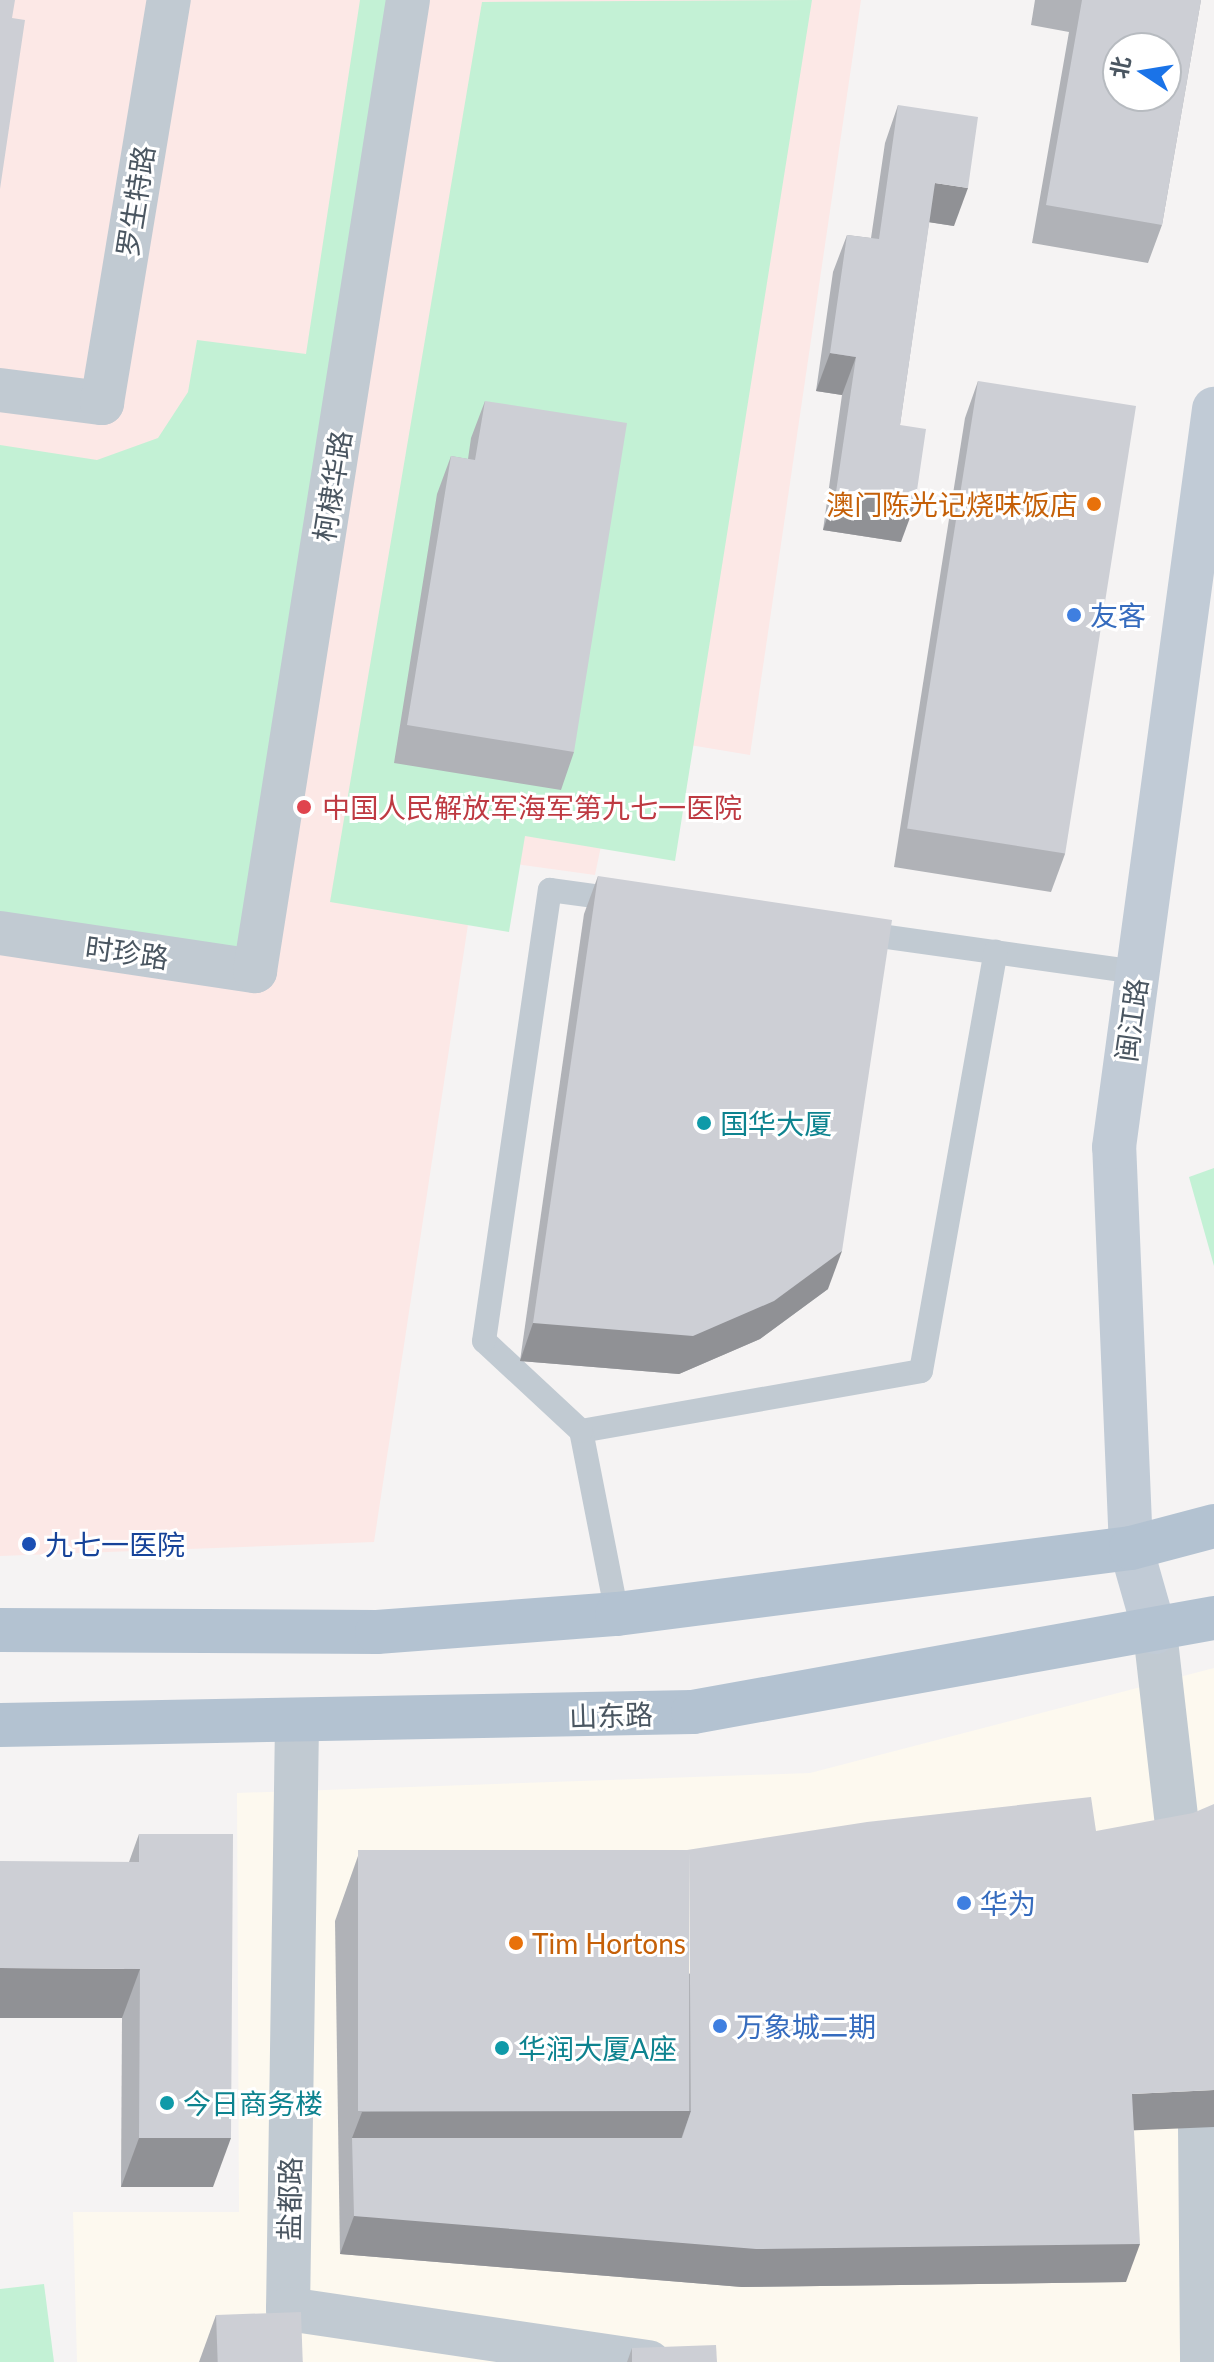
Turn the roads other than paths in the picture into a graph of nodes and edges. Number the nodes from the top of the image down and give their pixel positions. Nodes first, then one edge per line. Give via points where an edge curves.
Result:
1 (169, 0) edge
2 (408, 0) edge
3 (0, 390) edge
4 (1214, 409) edge
5 (658, 905) edge
6 (827, 928) edge
7 (0, 933) edge
8 (996, 952) junction
9 (255, 971) joint
10 (1138, 972) junction
11 (581, 1431) junction
12 (1214, 1526) edge
13 (1131, 1548) junction
14 (617, 1614) junction
15 (1214, 1618) edge
16 (0, 1630) edge
17 (1155, 1632) junction
18 (297, 1724) junction
19 (0, 1725) edge
20 (1180, 1851) edge
21 (1200, 2127) edge
22 (649, 2362) edge
23 (1202, 2362) edge

1 - 3 street, 罗生特路 via 102,403
2 - 9 street, 柯棣华路
4 - 10 street, 闽江路
5 - 11 lane via 550,890 486,1325 484,1341
6 - 8 lane
7 - 9 street, 时珍路
8 - 10 lane
8 - 11 lane via 921,1371
10 - 13 street, 闽江路 via 1114,1147
11 - 14 lane
12 - 13 main road
13 - 14 main road
13 - 17 street, 闽江路
14 - 16 main road via 377,1632
15 - 17 main road, 山东路
17 - 18 main road, 山东路 via 1043,1646 693,1712
17 - 20 street
18 - 19 main road, 山东路
18 - 22 street, 盐都路 via 288,2309
21 - 23 street

